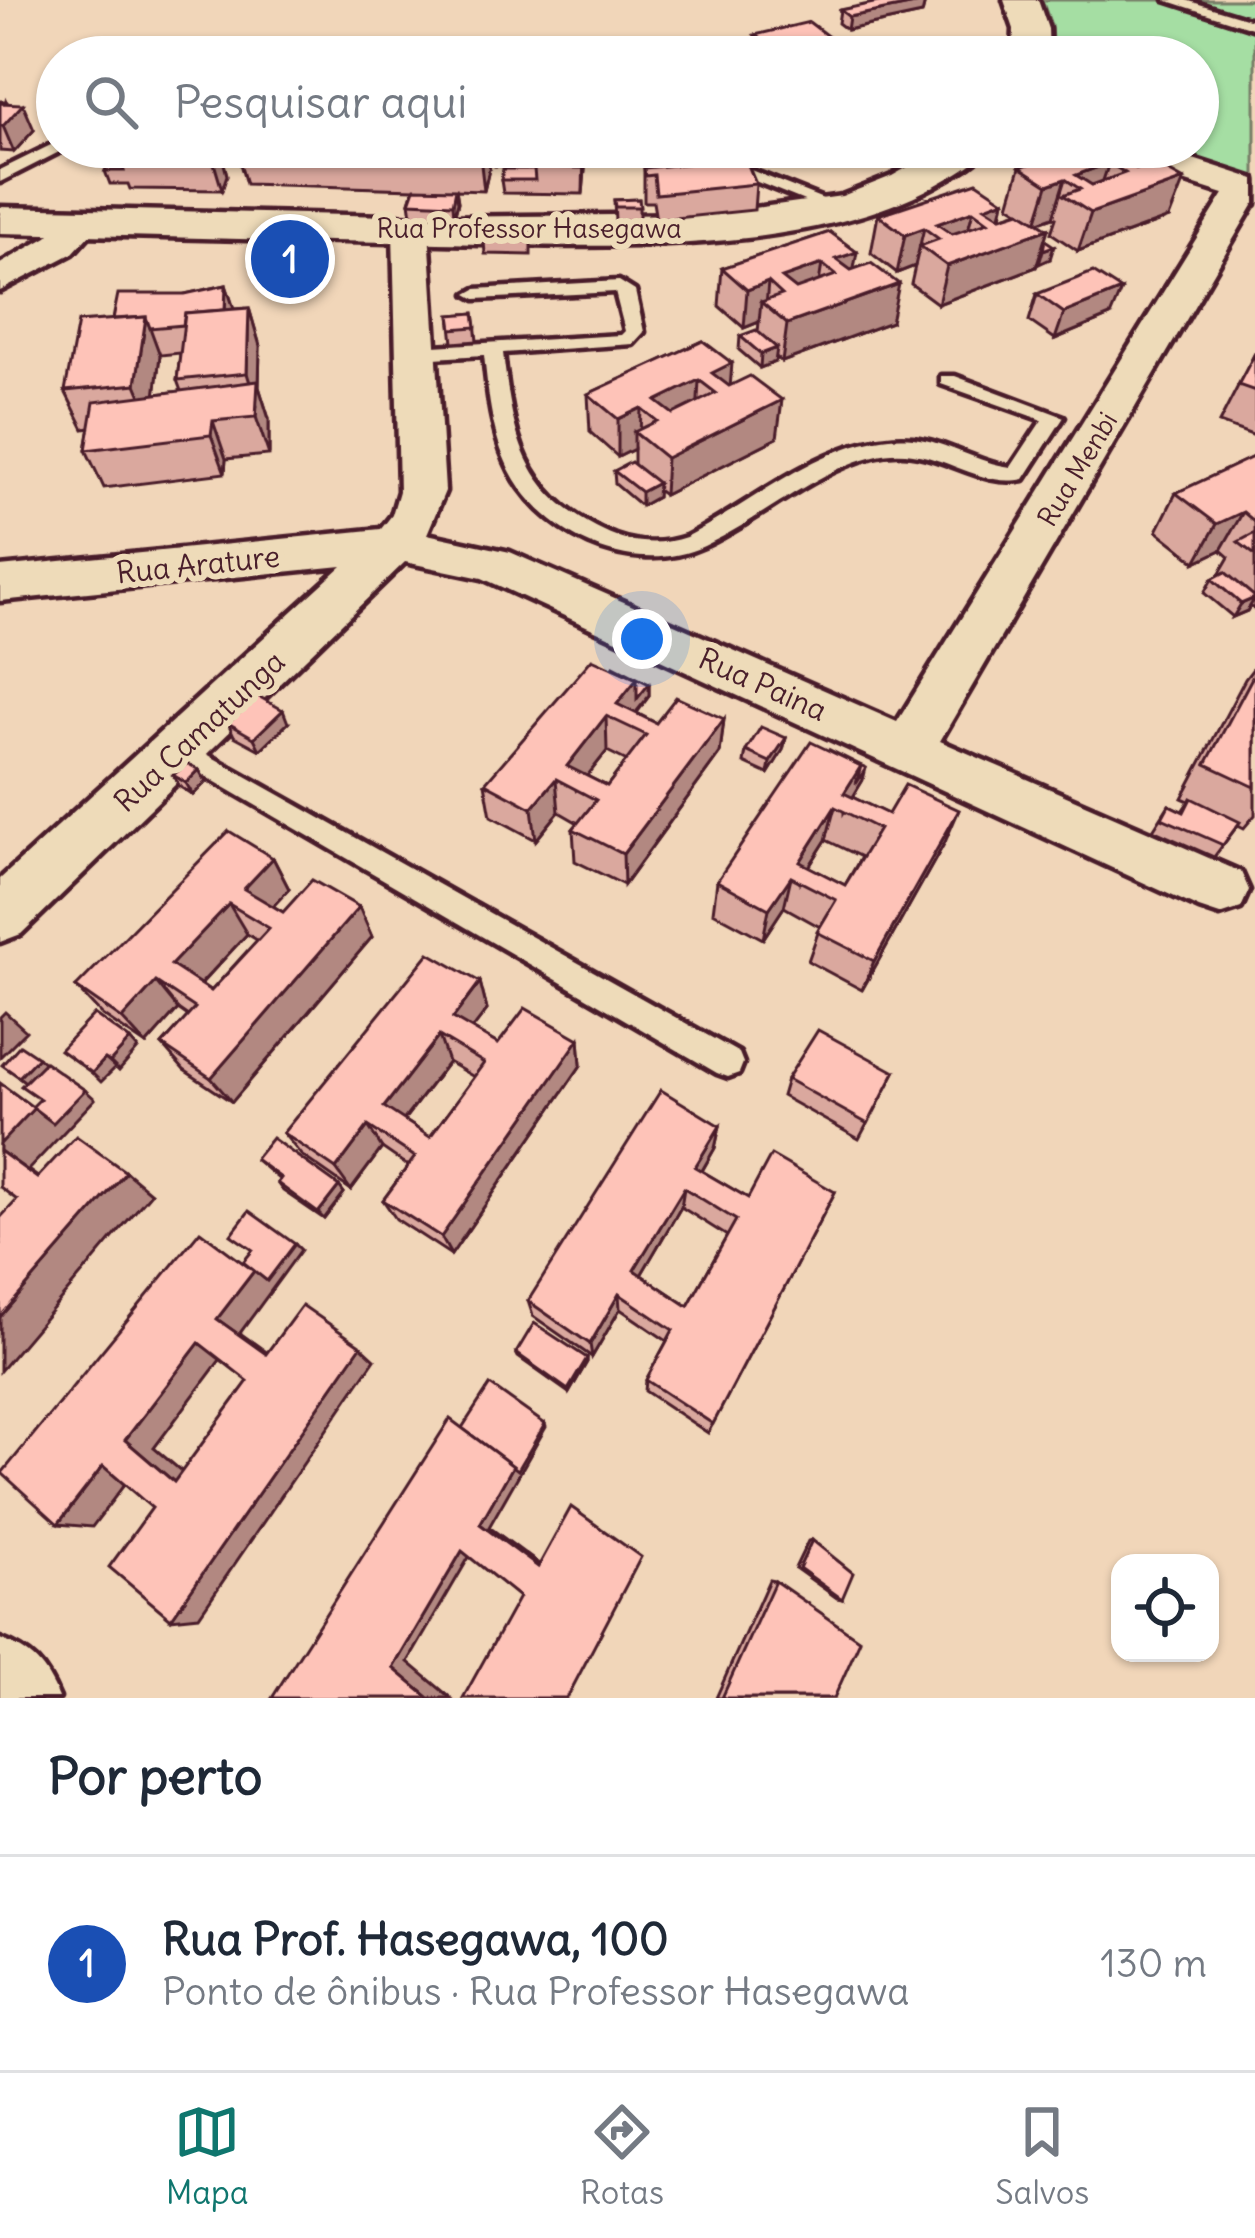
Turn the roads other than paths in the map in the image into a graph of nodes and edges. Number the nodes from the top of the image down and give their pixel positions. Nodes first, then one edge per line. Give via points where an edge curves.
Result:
1 (1021, 0) edge
2 (1172, 0) edge
3 (1255, 25) edge
4 (1031, 36) edge
5 (36, 158) edge
6 (734, 168) edge
7 (938, 168) edge
8 (1181, 168) edge
9 (0, 177) edge
10 (1250, 190) edge
11 (840, 209) junction
12 (0, 220) edge
13 (83, 222) junction
14 (411, 230) junction
15 (0, 280) edge
16 (476, 294) dead end
17 (493, 348) junction
18 (417, 353) junction
19 (948, 380) dead end
20 (395, 544) junction
21 (0, 584) edge
22 (180, 749) junction
23 (908, 749) junction
24 (1220, 890) dead end
25 (0, 916) edge
26 (728, 1063) dead end
27 (0, 1681) edge
28 (16, 1698) edge

1 - 4 street
2 - 3 lane
5 - 9 lane
6 - 11 lane
7 - 11 street, Rua Professor Hasegawa
8 - 10 street
10 - 23 street, Rua Menbi
11 - 14 street, Rua Professor Hasegawa via 625,231
12 - 13 street, Rua Professor Hasegawa
13 - 14 street, Rua Professor Hasegawa
13 - 15 street
14 - 18 street
16 - 17 lane via 613,284 626,291 635,332 626,340
17 - 18 lane
17 - 19 lane via 516,468 541,504 574,528 643,550 689,544 797,482 888,446 928,447 1017,474 1054,418
18 - 20 street via 422,490
20 - 21 street, Rua Arature
20 - 22 street, Rua Camatunga
20 - 23 street, Rua Paina via 494,564
22 - 25 street, Rua Camatunga
22 - 26 lane
23 - 24 street, Rua Paina
27 - 28 street

